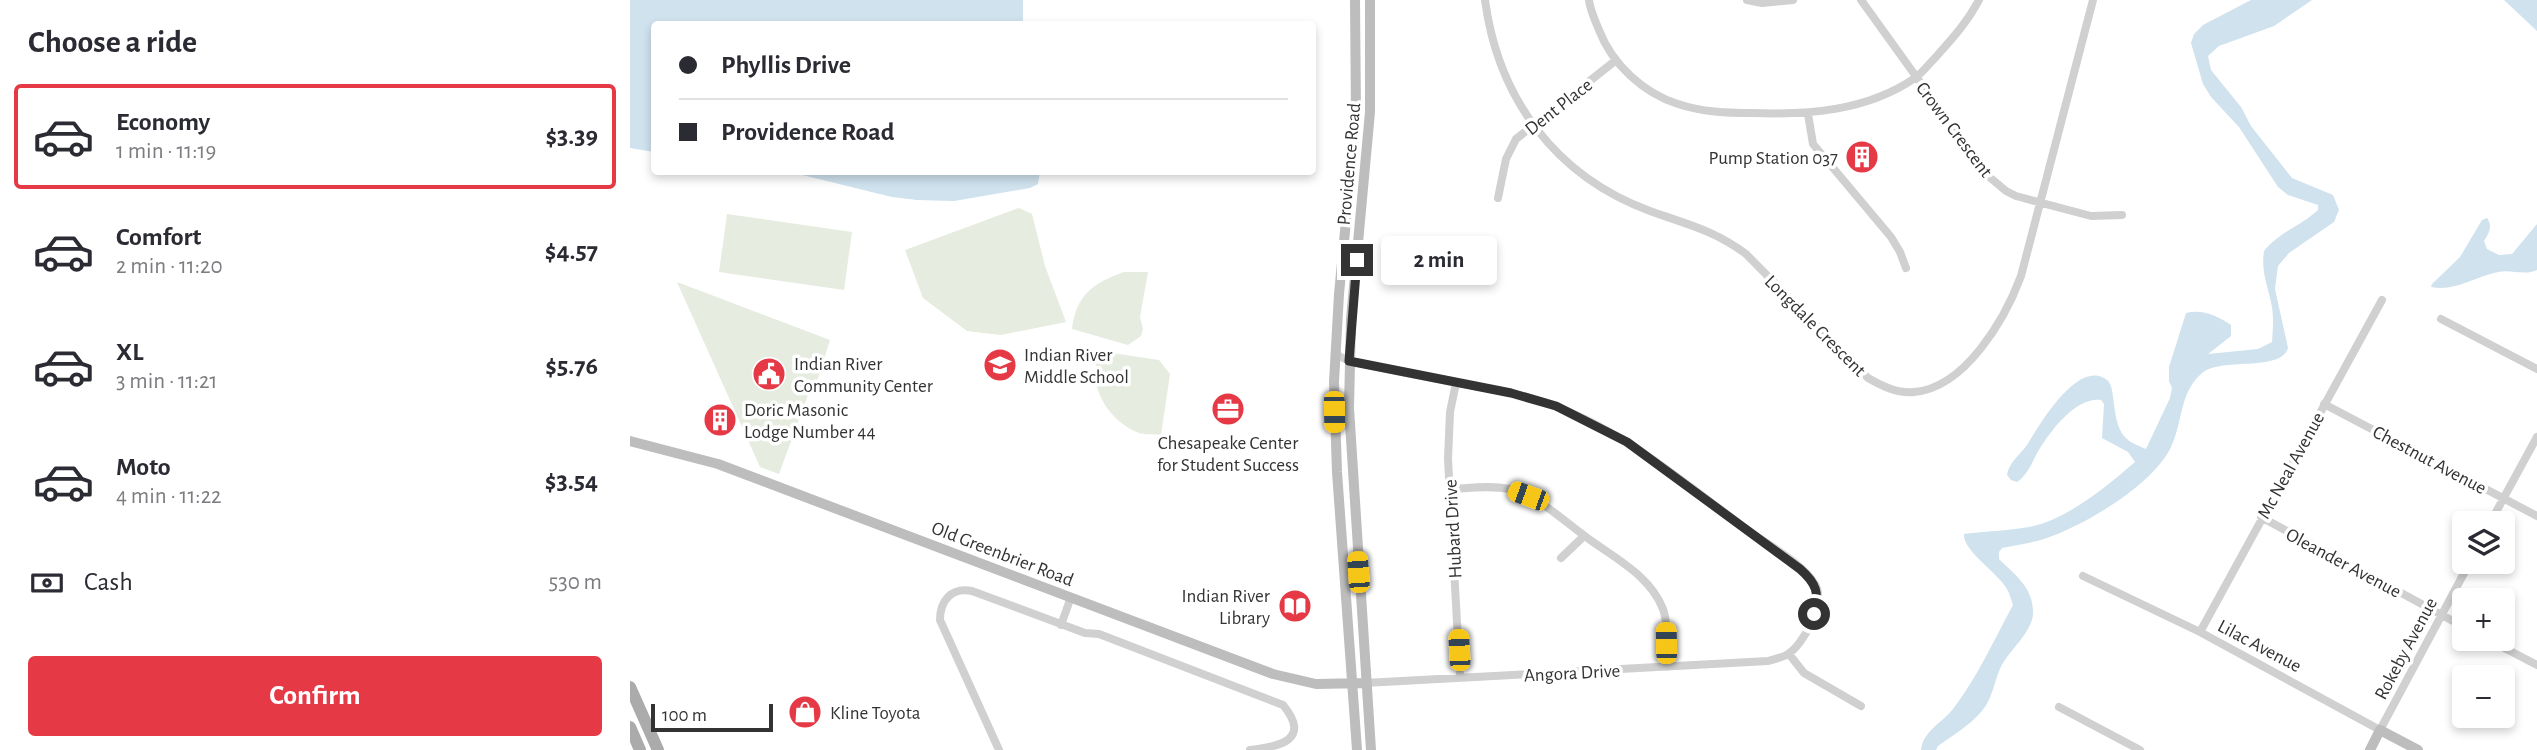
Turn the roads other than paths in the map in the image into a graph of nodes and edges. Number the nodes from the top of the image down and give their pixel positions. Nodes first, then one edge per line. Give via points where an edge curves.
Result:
1 (1355, 0) edge
2 (1370, 0) edge
3 (1485, 0) edge
4 (1589, 0) edge
5 (1746, 0) edge
6 (1793, 0) edge
7 (1861, 0) edge
8 (1979, 0) edge
9 (2092, 0) edge
10 (1615, 61) junction
11 (1917, 77) junction
12 (1808, 114) junction
13 (1533, 125) junction
14 (1498, 198) dead end
15 (2040, 202) junction
16 (2122, 215) dead end
17 (1906, 268) dead end
18 (2382, 300) dead end
19 (2441, 319) dead end
20 (1335, 354) junction
21 (1349, 361) junction
22 (2537, 369) edge
23 (1456, 383) junction
24 (2323, 404) junction
25 (2537, 437) edge
26 (630, 441) edge
27 (1451, 489) junction
28 (2503, 498) junction
29 (2496, 511) edge
30 (2537, 516) edge
31 (2261, 517) junction
32 (1584, 536) junction
33 (1561, 558) dead end
34 (2464, 574) edge
35 (2083, 576) dead end
36 (1071, 597) junction
37 (2443, 615) junction
38 (2452, 620) edge
39 (1061, 625) junction
40 (2200, 632) junction
41 (2509, 651) edge
42 (1789, 654) junction
43 (2537, 666) edge
44 (1667, 667) junction
45 (1460, 677) junction
46 (1366, 683) junction
47 (1351, 684) junction
48 (630, 687) edge
49 (1861, 706) dead end
50 (2059, 707) dead end
51 (630, 727) edge
52 (2380, 730) junction
53 (640, 750) edge
54 (658, 750) edge
55 (999, 750) edge
56 (1250, 750) edge
57 (1357, 750) edge
58 (1371, 750) edge
59 (2140, 750) edge
60 (2370, 750) edge
61 (2418, 750) edge

1 - 20 main road, Providence Road via 1356,116
2 - 21 main road, Providence Road via 1370,112
3 - 13 street, Longdale Crescent via 1499,64
4 - 10 street
5 - 6 street
7 - 11 street, Crown Crescent
8 - 11 street via 1962,29
9 - 15 street, Longdale Crescent
10 - 12 street via 1652,91 1676,103 1727,113
10 - 13 street, Dent Place
11 - 12 street via 1845,108
11 - 15 street, Crown Crescent via 1987,175 2006,191
12 - 17 street via 1813,144 1891,237
13 - 14 street, Dent Place via 1516,139 1506,159
13 - 15 street, Longdale Crescent via 1584,176 1614,195 1725,239 1746,254 1868,378 1901,391 1925,391 1945,382 1989,337 2013,298
15 - 16 street, Crown Crescent via 2091,216
18 - 24 street, Mc Neal Avenue
19 - 22 street
20 - 21 street
20 - 47 main road, Providence Road via 1335,442
21 - 23 street
21 - 46 main road, Providence Road via 1349,438
23 - 27 street, Hubard Drive via 1448,438
23 - 42 street via 1556,406 1627,442 1779,552 1808,576 1817,590 1809,626
24 - 28 street, Chestnut Avenue
24 - 31 street, Mc Neal Avenue
25 - 28 street
26 - 36 main road, Old Greenbrier Road via 718,464
27 - 32 street via 1508,489 1545,505
27 - 45 street, Hubard Drive
28 - 29 street
28 - 30 street, Chestnut Avenue
31 - 37 street, Oleander Avenue
31 - 40 street, Mc Neal Avenue
32 - 33 street
32 - 44 street via 1630,568 1656,596 1666,620
34 - 37 street, Rokeby Avenue
35 - 40 street, Lilac Avenue
36 - 39 street
36 - 47 main road, Old Greenbrier Road via 1273,674 1308,683
37 - 38 street, Oleander Avenue
37 - 52 street, Rokeby Avenue
39 - 55 street via 964,590 944,600 940,620
39 - 56 street via 1099,634 1283,705 1292,715 1290,739 1276,747
40 - 52 street, Lilac Avenue
41 - 43 street
42 - 44 street, Angora Drive via 1756,662
42 - 49 street via 1804,673
44 - 45 street, Angora Drive
45 - 46 street, Angora Drive
46 - 47 main road, Old Greenbrier Road
46 - 58 main road, Providence Road
47 - 57 main road, Providence Road
48 - 54 main road
50 - 59 street
51 - 53 main road
52 - 60 main road, Rokeby Avenue
52 - 61 main road, Lilac Avenue

